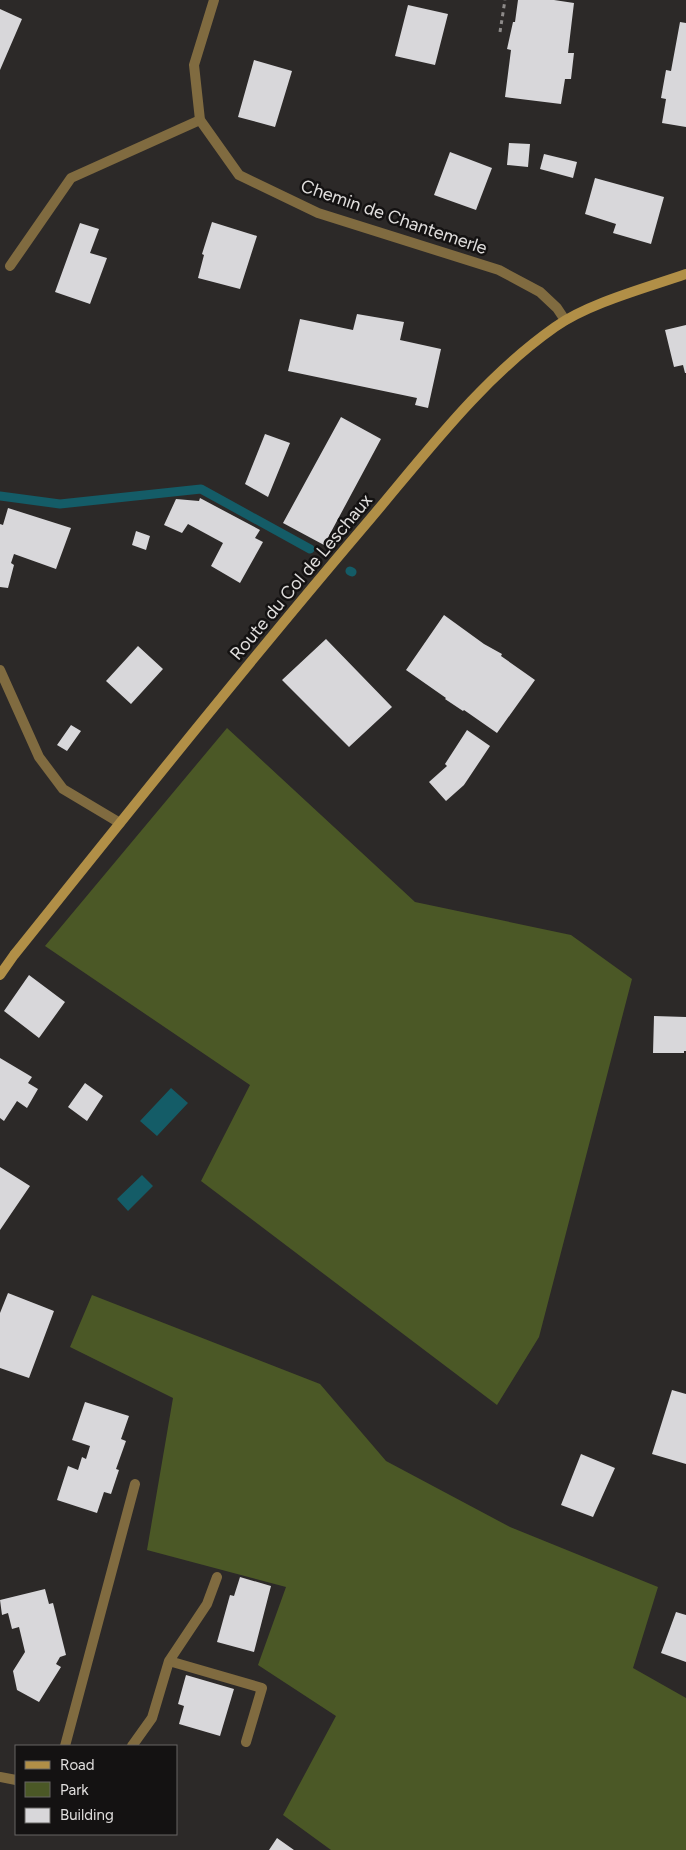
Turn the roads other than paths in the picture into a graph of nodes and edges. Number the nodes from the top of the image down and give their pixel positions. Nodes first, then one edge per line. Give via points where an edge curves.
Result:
1 (214, 0) edge
2 (200, 120) junction
3 (10, 266) dead end
4 (686, 274) edge
5 (566, 320) junction
6 (0, 670) edge
7 (120, 823) junction
8 (0, 975) edge
9 (135, 1484) dead end
10 (217, 1576) dead end
11 (169, 1661) junction
12 (246, 1742) dead end
13 (64, 1745) edge
14 (133, 1745) edge
15 (0, 1776) edge
16 (15, 1780) edge

1 - 2 street, Chemin de Chantemerle via 194,65
2 - 3 street via 71,178
2 - 5 street, Chemin de Chantemerle via 238,175 318,213 499,270 540,292
4 - 5 main road, Route du Col de Leschaux via 607,301
5 - 7 main road, Route du Col de Leschaux via 500,371 458,417 305,595
6 - 7 street via 39,757 63,789
7 - 8 main road, Route du Col de Leschaux
9 - 13 street
10 - 11 street via 207,1604
11 - 12 street via 262,1688
11 - 14 street via 152,1718
15 - 16 street

